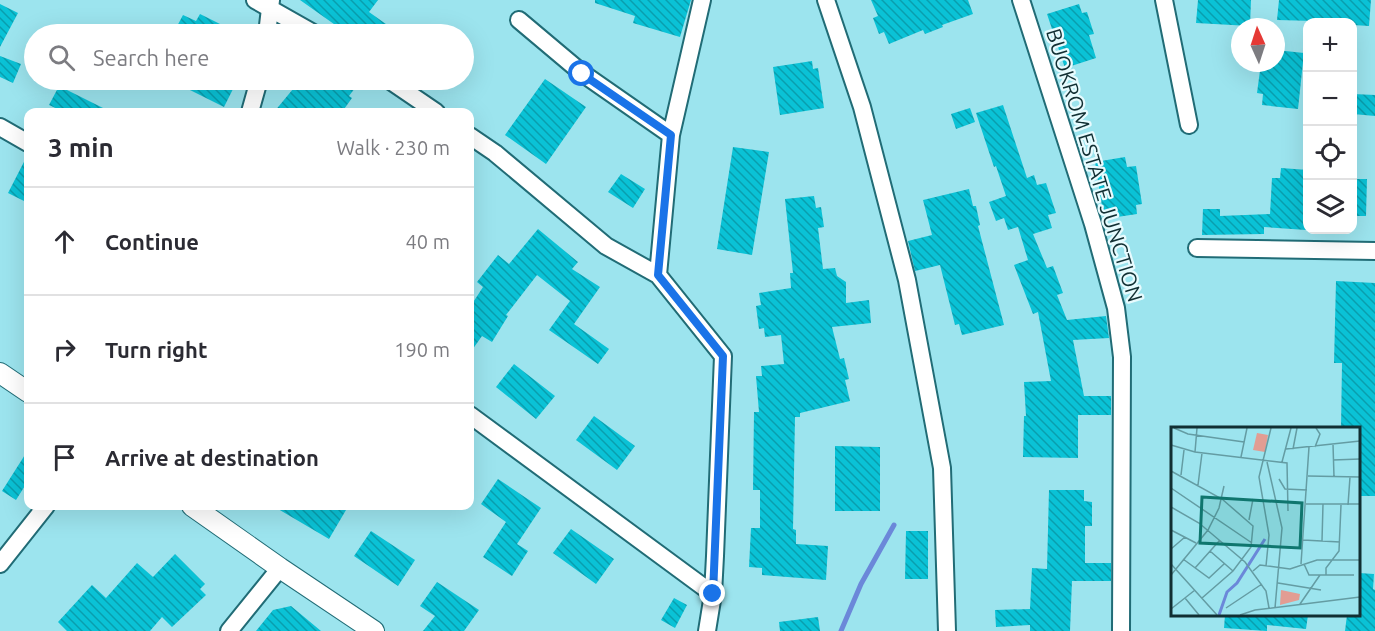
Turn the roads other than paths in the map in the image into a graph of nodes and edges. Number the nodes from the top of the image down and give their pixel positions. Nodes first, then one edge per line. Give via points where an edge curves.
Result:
1 (255, 0) edge
2 (702, 0) edge
3 (826, 0) edge
4 (1021, 0) edge
5 (1164, 0) edge
6 (271, 4) edge
7 (519, 20) dead end
8 (268, 24) edge
9 (300, 24) edge
10 (256, 90) edge
11 (404, 90) edge
12 (251, 108) edge
13 (430, 108) edge
14 (1189, 125) dead end
15 (0, 128) edge
16 (671, 135) junction
17 (474, 138) edge
18 (24, 141) edge
19 (1197, 248) dead end
20 (1375, 250) edge
21 (658, 275) junction
22 (0, 373) edge
23 (24, 389) edge
24 (474, 418) edge
25 (43, 510) edge
26 (198, 510) edge
27 (0, 564) edge
28 (280, 568) junction
29 (713, 594) junction
30 (229, 631) edge
31 (374, 631) edge
32 (707, 631) edge
33 (947, 631) edge
34 (1121, 631) edge

1 - 6 street
2 - 16 street
3 - 33 street via 862,107 909,291 942,468
4 - 34 street, BUOKROM ESTATE JUNCTION via 1116,308 1122,357
5 - 14 street
6 - 8 street
6 - 9 street
7 - 16 street via 582,74
10 - 12 street
11 - 13 street
15 - 18 street
16 - 21 street
17 - 21 street via 606,246
19 - 20 street
21 - 29 street via 723,356
22 - 23 street
24 - 29 street
25 - 27 street
26 - 28 street
28 - 30 street
28 - 31 street
29 - 32 street

